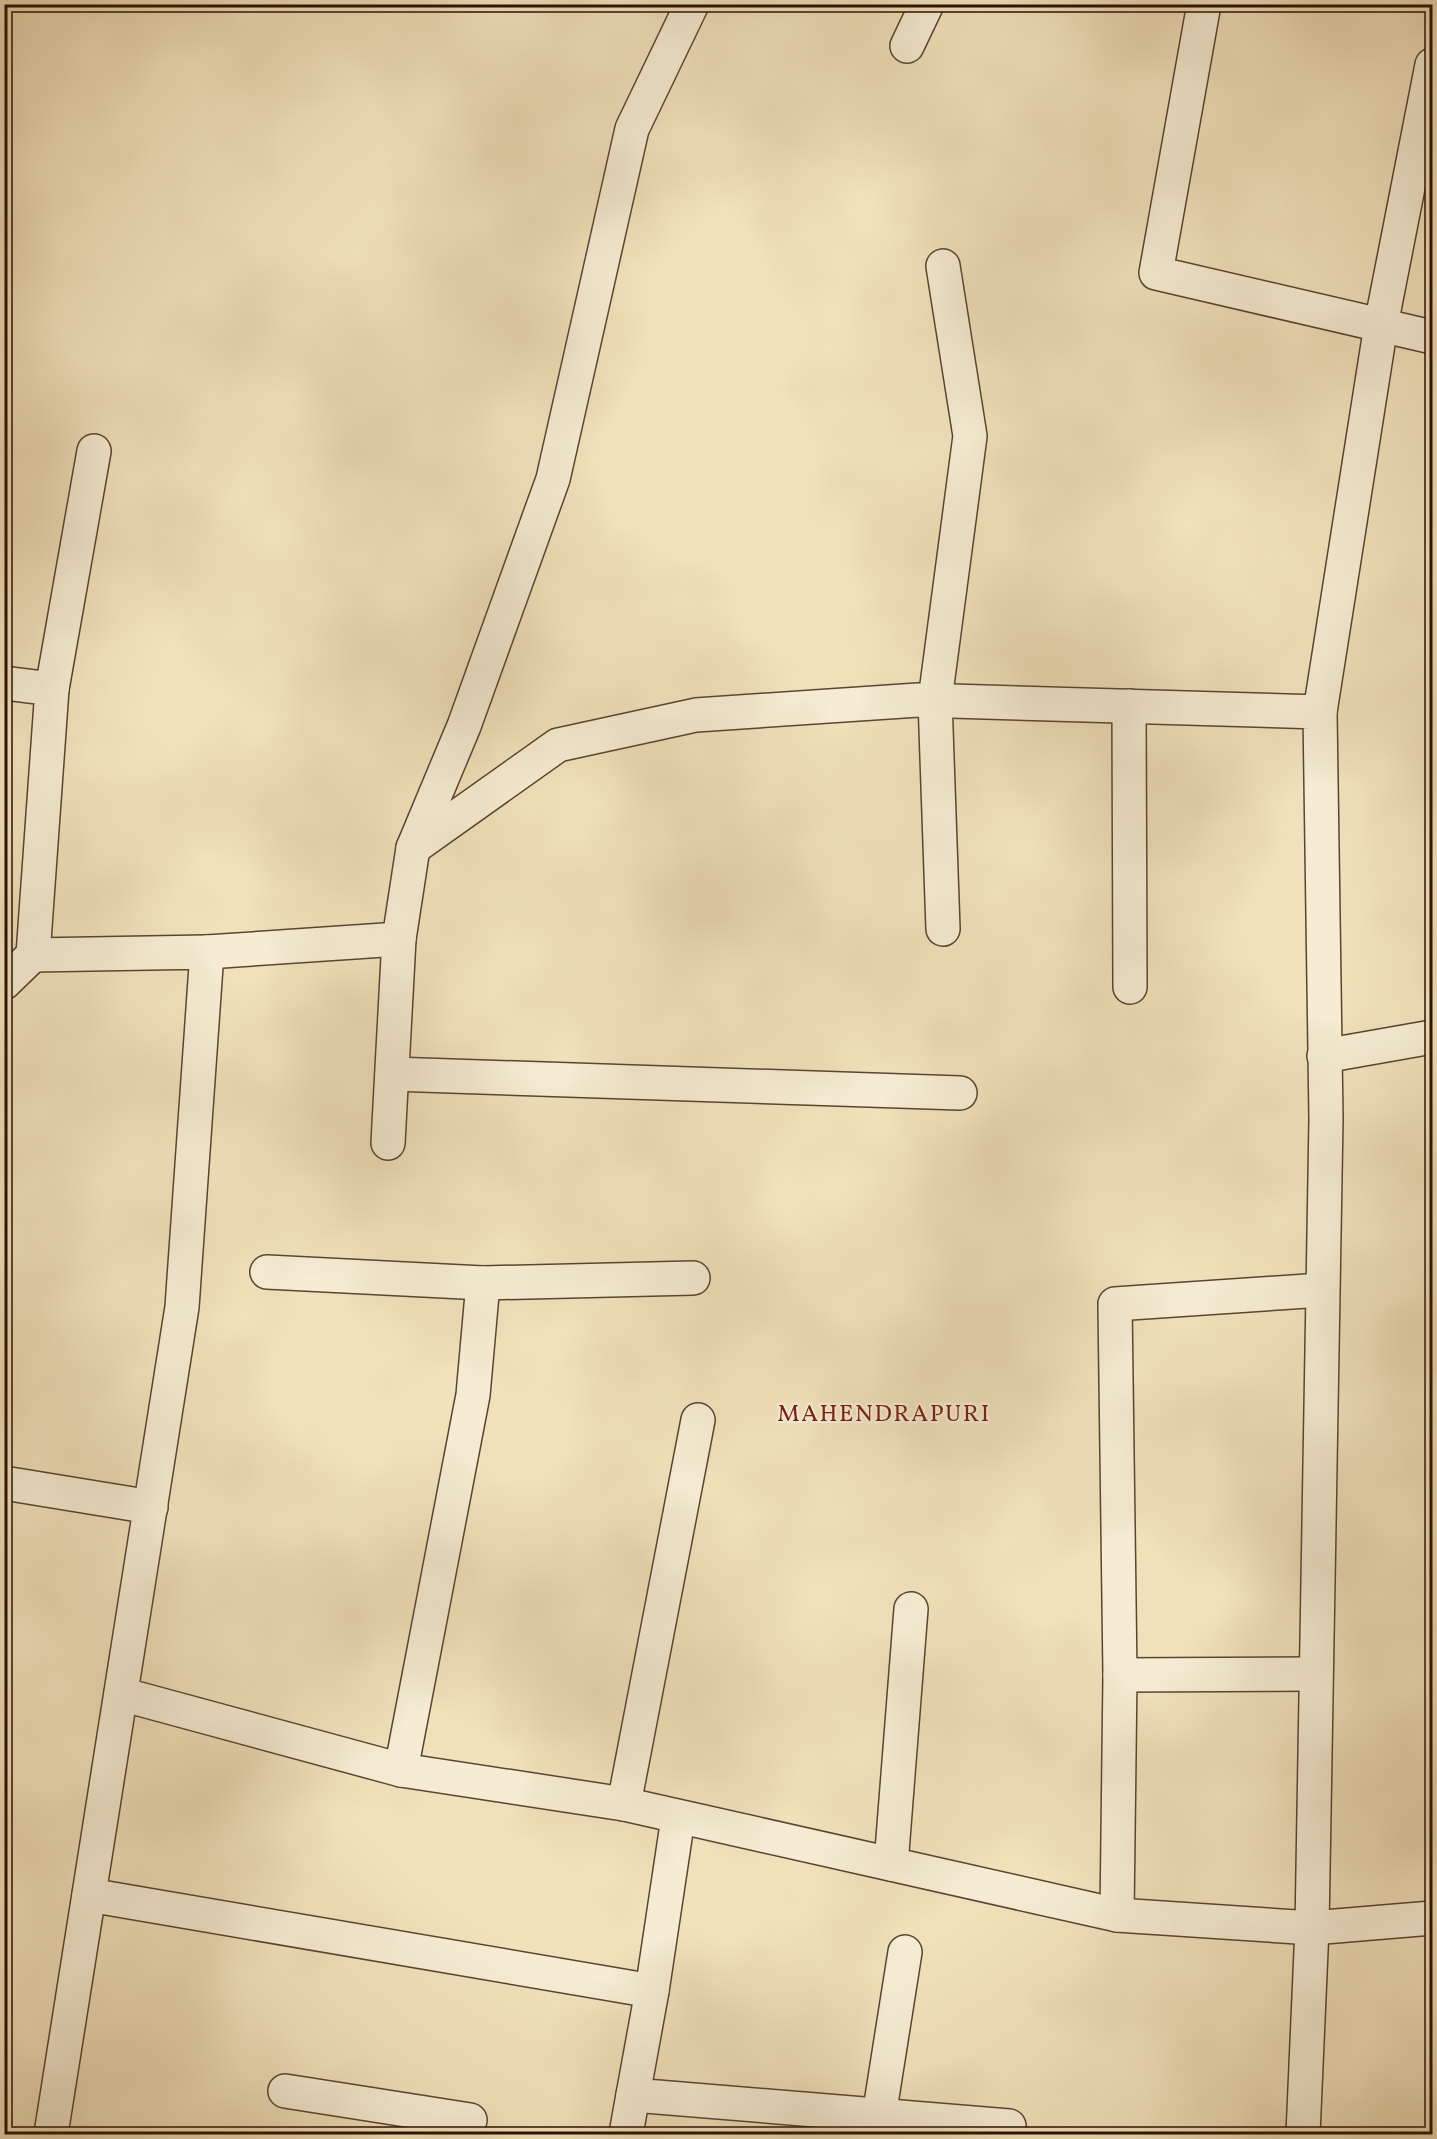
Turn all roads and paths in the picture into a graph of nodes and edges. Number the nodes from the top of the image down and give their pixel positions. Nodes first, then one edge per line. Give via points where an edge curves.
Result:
1 (692, 4) edge
2 (927, 4) edge
3 (1204, 4) edge
4 (907, 46) dead end
5 (1432, 65) edge
6 (943, 266) dead end
7 (1381, 325) junction
8 (1432, 337) edge
9 (94, 451) dead end
10 (4, 683) edge
11 (52, 688) junction
12 (935, 700) junction
13 (1129, 706) junction
14 (1320, 712) junction
15 (412, 848) junction
16 (943, 929) dead end
17 (399, 939) junction
18 (207, 952) junction
19 (33, 956) junction
20 (4, 983) edge
21 (1130, 987) dead end
22 (1432, 1037) edge
23 (1324, 1056) junction
24 (392, 1074) junction
25 (960, 1093) dead end
26 (388, 1143) dead end
27 (267, 1272) dead end
28 (693, 1278) dead end
29 (483, 1283) junction
30 (1322, 1290) junction
31 (698, 1420) dead end
32 (4, 1483) edge
33 (151, 1507) junction
34 (911, 1609) dead end
35 (1315, 1674) junction
36 (1120, 1675) junction
37 (121, 1694) junction
38 (401, 1770) junction
39 (624, 1804) junction
40 (678, 1818) junction
41 (891, 1864) junction
42 (89, 1895) junction
43 (1117, 1915) junction
44 (1432, 1918) edge
45 (1312, 1928) junction
46 (905, 1952) dead end
47 (652, 1991) junction
48 (285, 2091) dead end
49 (633, 2095) junction
50 (879, 2116) junction
51 (1009, 2126) dead end
52 (51, 2134) edge
53 (466, 2134) edge
54 (626, 2134) edge
55 (1303, 2134) edge

1 - 15 street via 632,129 553,479 464,726
2 - 4 street
3 - 7 street via 1155,273
5 - 7 street
6 - 12 street via 970,436
7 - 8 street
7 - 14 street
9 - 11 street
10 - 11 street
11 - 19 street
12 - 13 street
12 - 15 street via 696,715 558,745
12 - 16 street
13 - 14 street
13 - 21 street
14 - 23 street
15 - 17 street
17 - 18 street
17 - 24 street
18 - 19 street
18 - 33 street via 182,1307
19 - 20 street
22 - 23 street
23 - 30 street
24 - 25 street
24 - 26 street
27 - 29 street
28 - 29 street
29 - 38 street via 473,1395
30 - 35 street
30 - 36 street via 1115,1304
31 - 39 street
32 - 33 street
33 - 37 street
34 - 41 street
35 - 36 street
35 - 45 street
36 - 43 street
37 - 38 street
37 - 42 street
38 - 39 street
39 - 40 street
40 - 41 street
40 - 47 street
41 - 43 street
42 - 47 street
42 - 52 street
43 - 45 street
44 - 45 street
45 - 55 street
46 - 50 street
47 - 49 street
48 - 53 street via 470,2120
49 - 50 street
49 - 54 street
50 - 51 street

